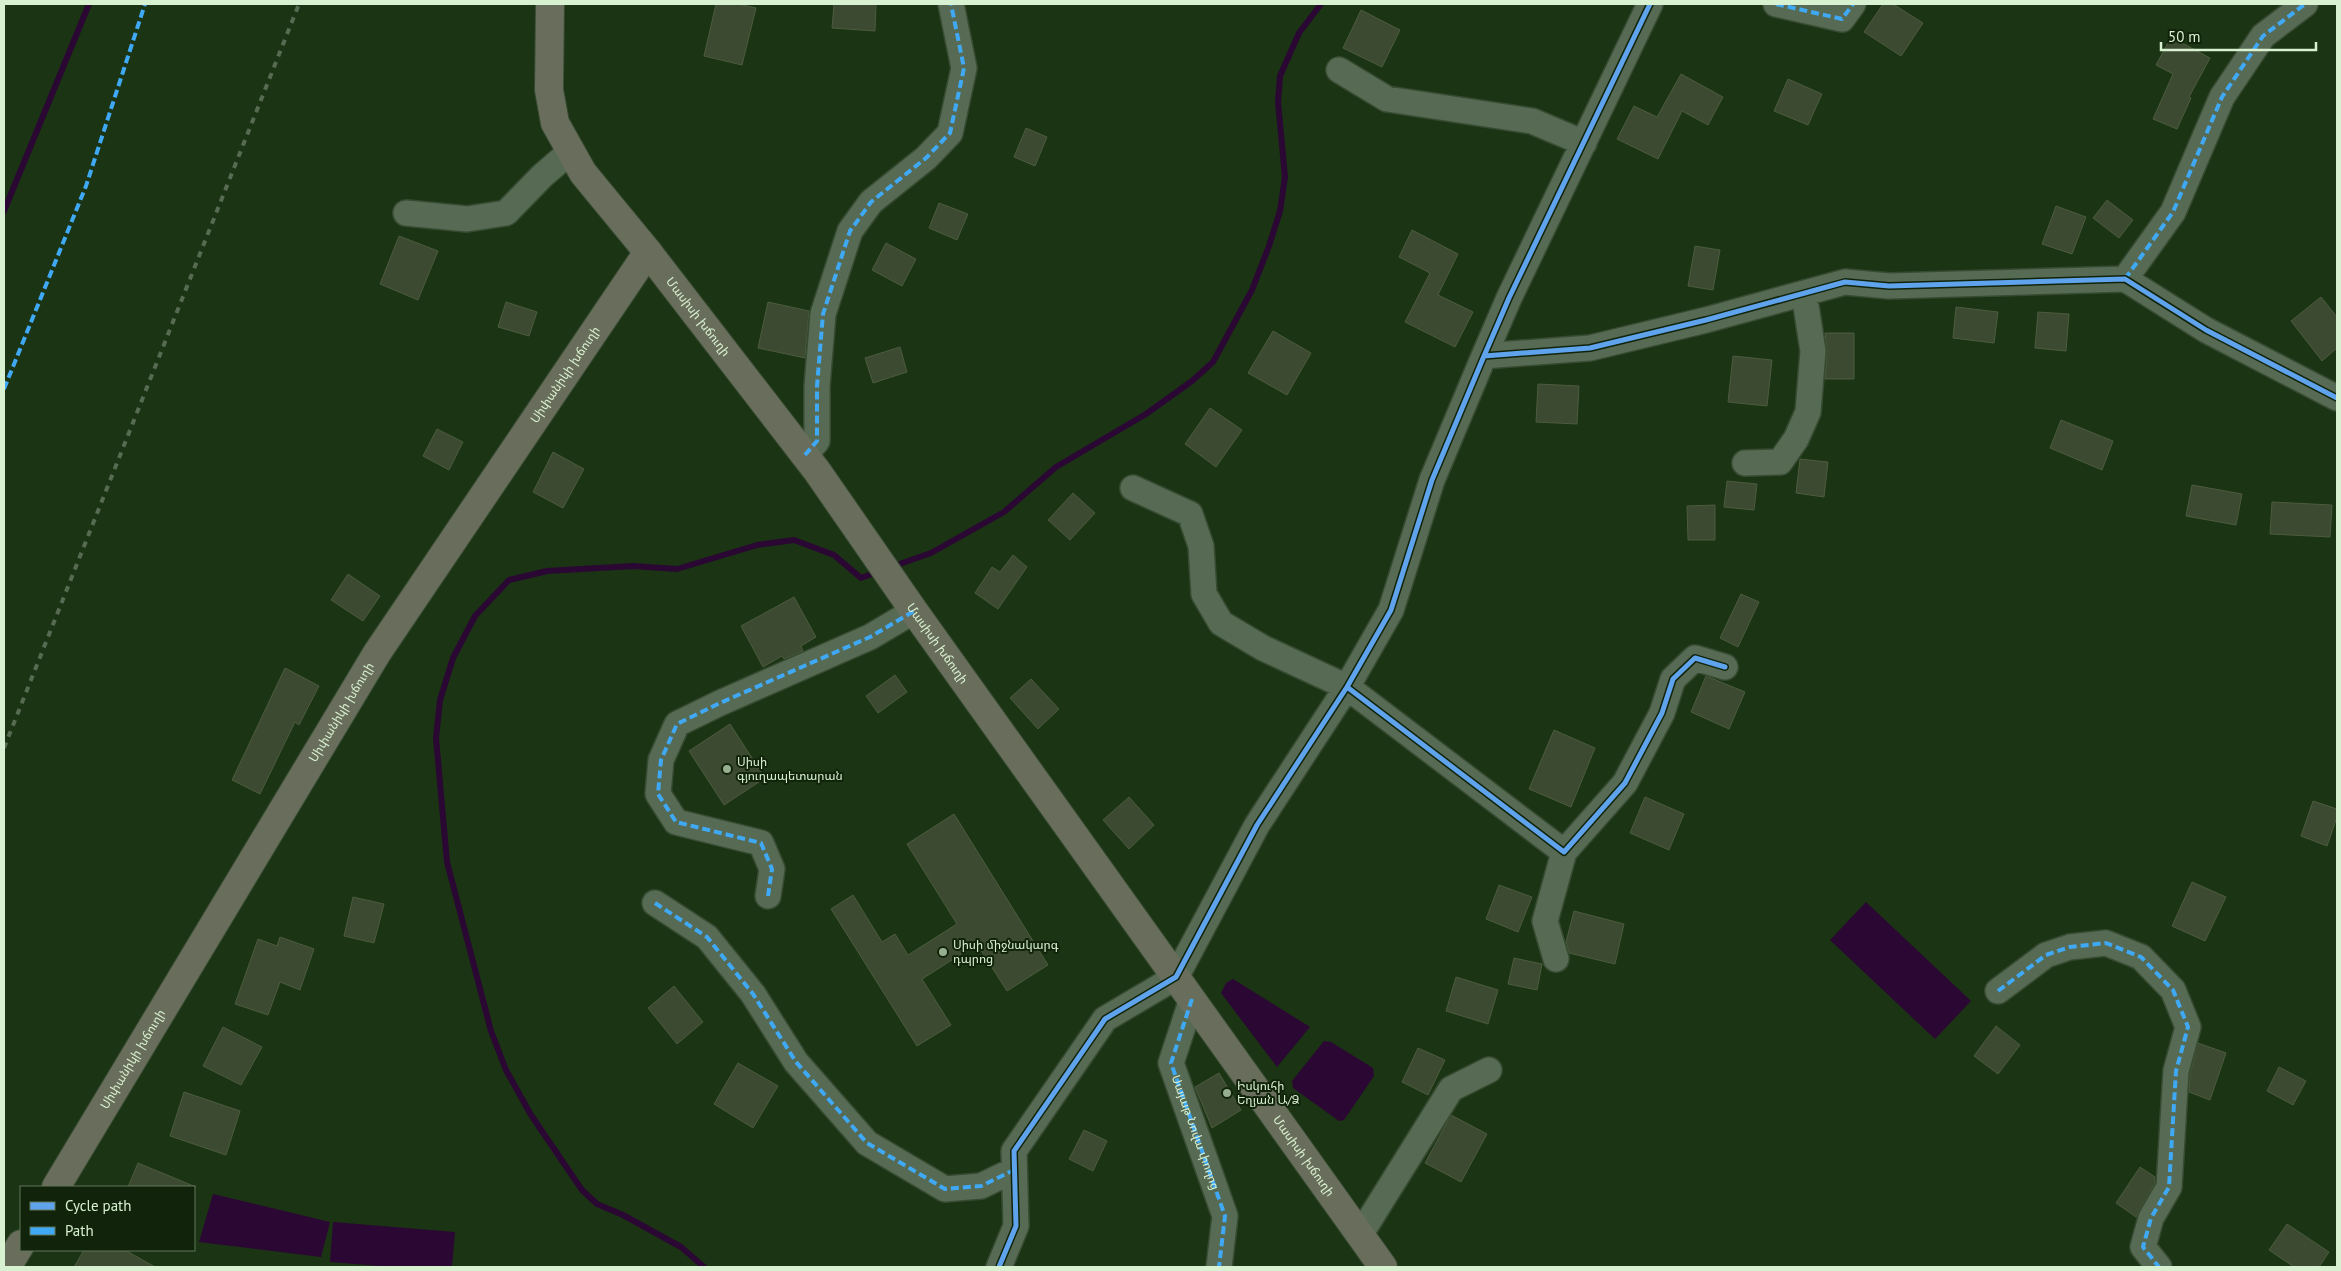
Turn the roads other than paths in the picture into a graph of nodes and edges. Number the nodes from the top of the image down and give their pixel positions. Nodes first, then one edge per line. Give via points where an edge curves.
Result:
1 (550, 4) edge
2 (951, 4) edge
3 (1650, 4) edge
4 (1776, 4) edge
5 (1853, 4) edge
6 (2306, 4) edge
7 (1339, 70) dead end
8 (1584, 143) junction
9 (571, 152) junction
10 (406, 213) dead end
11 (648, 252) junction
12 (2125, 278) junction
13 (1804, 293) junction
14 (1484, 356) junction
15 (2337, 398) edge
16 (811, 463) junction
17 (1745, 464) dead end
18 (1133, 488) dead end
19 (914, 611) junction
20 (1725, 666) dead end
21 (1347, 687) junction
22 (1564, 852) junction
23 (768, 896) dead end
24 (656, 903) dead end
25 (1556, 959) dead end
26 (1176, 977) junction
27 (1998, 991) dead end
28 (1192, 999) junction
29 (1489, 1070) dead end
30 (1014, 1170) junction
31 (57, 1186) edge
32 (1360, 1235) junction
33 (20, 1246) edge
34 (8, 1267) edge
35 (999, 1267) edge
36 (1219, 1267) edge
37 (1383, 1267) edge
38 (2159, 1267) edge

1 - 9 main road, Մասիսի խճուղի via 548,90 555,122
2 - 16 street via 964,68 950,132 926,158 871,202 850,231 822,314 817,441
3 - 8 street
4 - 5 street via 1842,19
6 - 12 street via 2264,36 2222,97 2173,212
7 - 8 street via 1386,99 1532,121
8 - 14 street
9 - 10 street via 506,213 467,220
9 - 11 main road, Մասիսի խճուղի via 583,173
11 - 16 main road, Մասիսի խճուղի
11 - 31 main road, Սիփանիկի խճուղի via 377,653
12 - 13 street via 1889,286 1845,282
12 - 15 street via 2206,330
13 - 14 street via 1590,348
13 - 17 street via 1813,351 1808,412 1796,439 1780,462
14 - 21 street via 1432,480 1391,610
16 - 19 main road, Մասիսի խճուղի
18 - 21 street via 1190,514 1201,546 1204,594 1221,623 1263,648
19 - 23 street via 870,637 677,724 661,760 658,794 676,822 761,843 772,869
19 - 26 main road, Մասիսի խճուղի
20 - 22 street via 1695,658 1673,679 1662,714 1625,783
21 - 22 street
21 - 26 street via 1257,825
22 - 25 street via 1545,921
24 - 30 street via 707,937 753,994 796,1062 867,1143 945,1189 981,1186
26 - 28 main road, Մասիսի խճուղի
26 - 30 street via 1105,1019 1014,1151
27 - 38 street via 2046,955 2070,947 2106,943 2142,956 2173,990 2188,1027 2176,1071 2169,1187 2151,1218 2143,1247
28 - 32 main road, Մասիսի խճուղի
28 - 36 street, Սայաթ Նովա փողոց via 1171,1064 1225,1216
29 - 32 street via 1451,1089
30 - 35 street via 1016,1226
32 - 37 main road, Մասիսի խճուղի
33 - 34 main road

